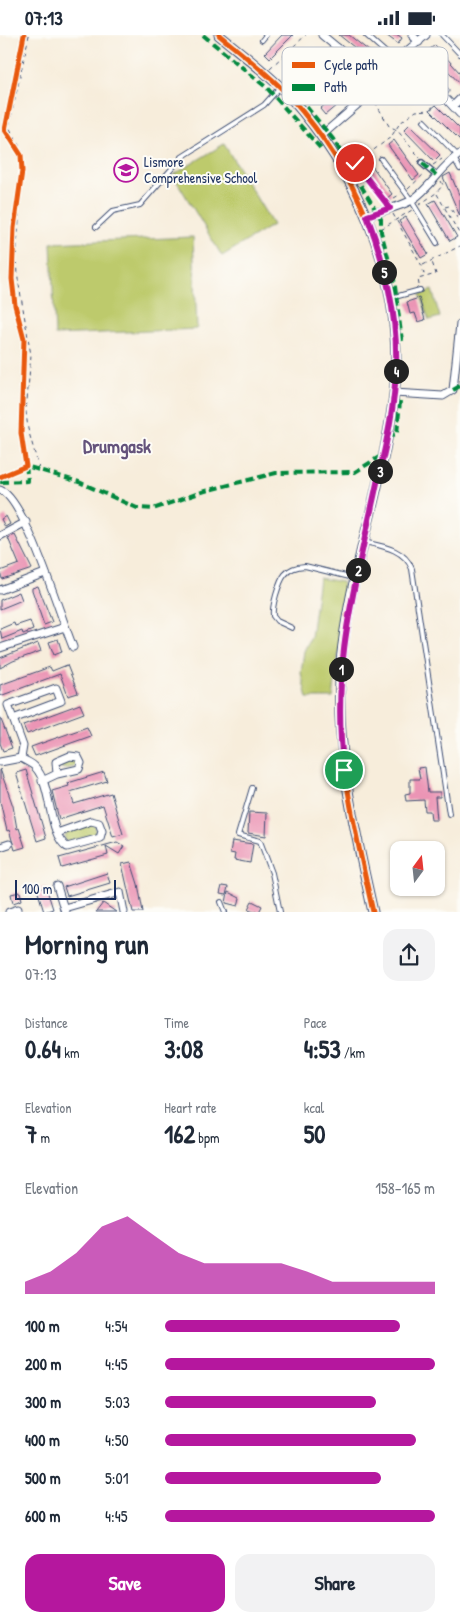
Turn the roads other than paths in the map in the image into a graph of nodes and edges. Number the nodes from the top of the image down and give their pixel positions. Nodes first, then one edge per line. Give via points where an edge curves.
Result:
1 (218, 35) edge
2 (266, 35) edge
3 (322, 35) edge
4 (366, 35) edge
5 (412, 35) edge
6 (426, 35) edge
7 (442, 35) edge
8 (262, 40) dead end
9 (419, 42) junction
10 (337, 47) edge
11 (380, 47) edge
12 (413, 47) edge
13 (460, 54) edge
14 (280, 87) junction
15 (282, 89) edge
16 (460, 99) edge
17 (295, 105) edge
18 (356, 105) edge
19 (460, 113) edge
20 (424, 121) dead end
21 (321, 136) junction
22 (456, 155) edge
23 (382, 159) dead end
24 (422, 163) road end
25 (460, 169) edge
26 (436, 175) junction
27 (412, 200) junction
28 (367, 216) junction
29 (96, 227) dead end
30 (437, 243) dead end
31 (420, 290) road end
32 (389, 298) junction
33 (460, 323) edge
34 (394, 393) junction
35 (0, 490) edge
36 (26, 522) junction
37 (0, 536) edge
38 (364, 542) junction
39 (45, 573) junction
40 (356, 579) junction
41 (0, 590) edge
42 (65, 627) junction
43 (292, 628) dead end
44 (73, 647) dead end
45 (0, 648) edge
46 (13, 719) junction
47 (21, 758) junction
48 (0, 762) edge
49 (57, 774) dead end
50 (42, 781) junction
51 (252, 788) dead end
52 (449, 814) dead end
53 (58, 833) junction
54 (9, 844) dead end
55 (0, 847) edge
56 (57, 886) dead end
57 (221, 902) dead end
58 (18, 909) dead end
59 (8, 910) edge
60 (65, 910) edge
61 (124, 912) edge
62 (225, 912) edge
63 (280, 912) edge
64 (373, 912) edge

1 - 14 street
2 - 8 lane
3 - 10 street
4 - 11 lane
5 - 9 street
6 - 9 street
7 - 13 lane
9 - 12 street
14 - 15 street
14 - 29 lane via 264,105 182,157 140,205 113,211
16 - 19 street via 450,103
17 - 21 street
18 - 21 street
20 - 22 lane
21 - 28 street via 343,167
22 - 25 lane
22 - 26 street
23 - 27 lane
24 - 26 street
26 - 27 street
27 - 28 street via 388,204
27 - 30 lane
28 - 32 street via 379,251
31 - 32 lane
32 - 34 street via 396,336
33 - 34 street via 453,390 443,396
34 - 38 street
35 - 36 street via 8,495
36 - 37 street
36 - 39 street
38 - 40 street
38 - 52 lane via 398,553 412,569
39 - 41 street
39 - 42 street
40 - 43 lane via 305,566 284,573 272,616
40 - 64 street via 341,663 339,731 350,808
42 - 44 street
42 - 45 street
46 - 46 street via 8,705 56,688 61,701
46 - 47 street via 23,746
47 - 48 street
47 - 50 street via 35,767
49 - 50 street
50 - 53 street
51 - 63 lane via 238,835 260,841 272,873
53 - 53 street via 60,843 67,847 100,838 102,831 99,823 91,821
54 - 55 street
56 - 60 street
57 - 62 lane
58 - 59 street
60 - 61 street via 120,892

